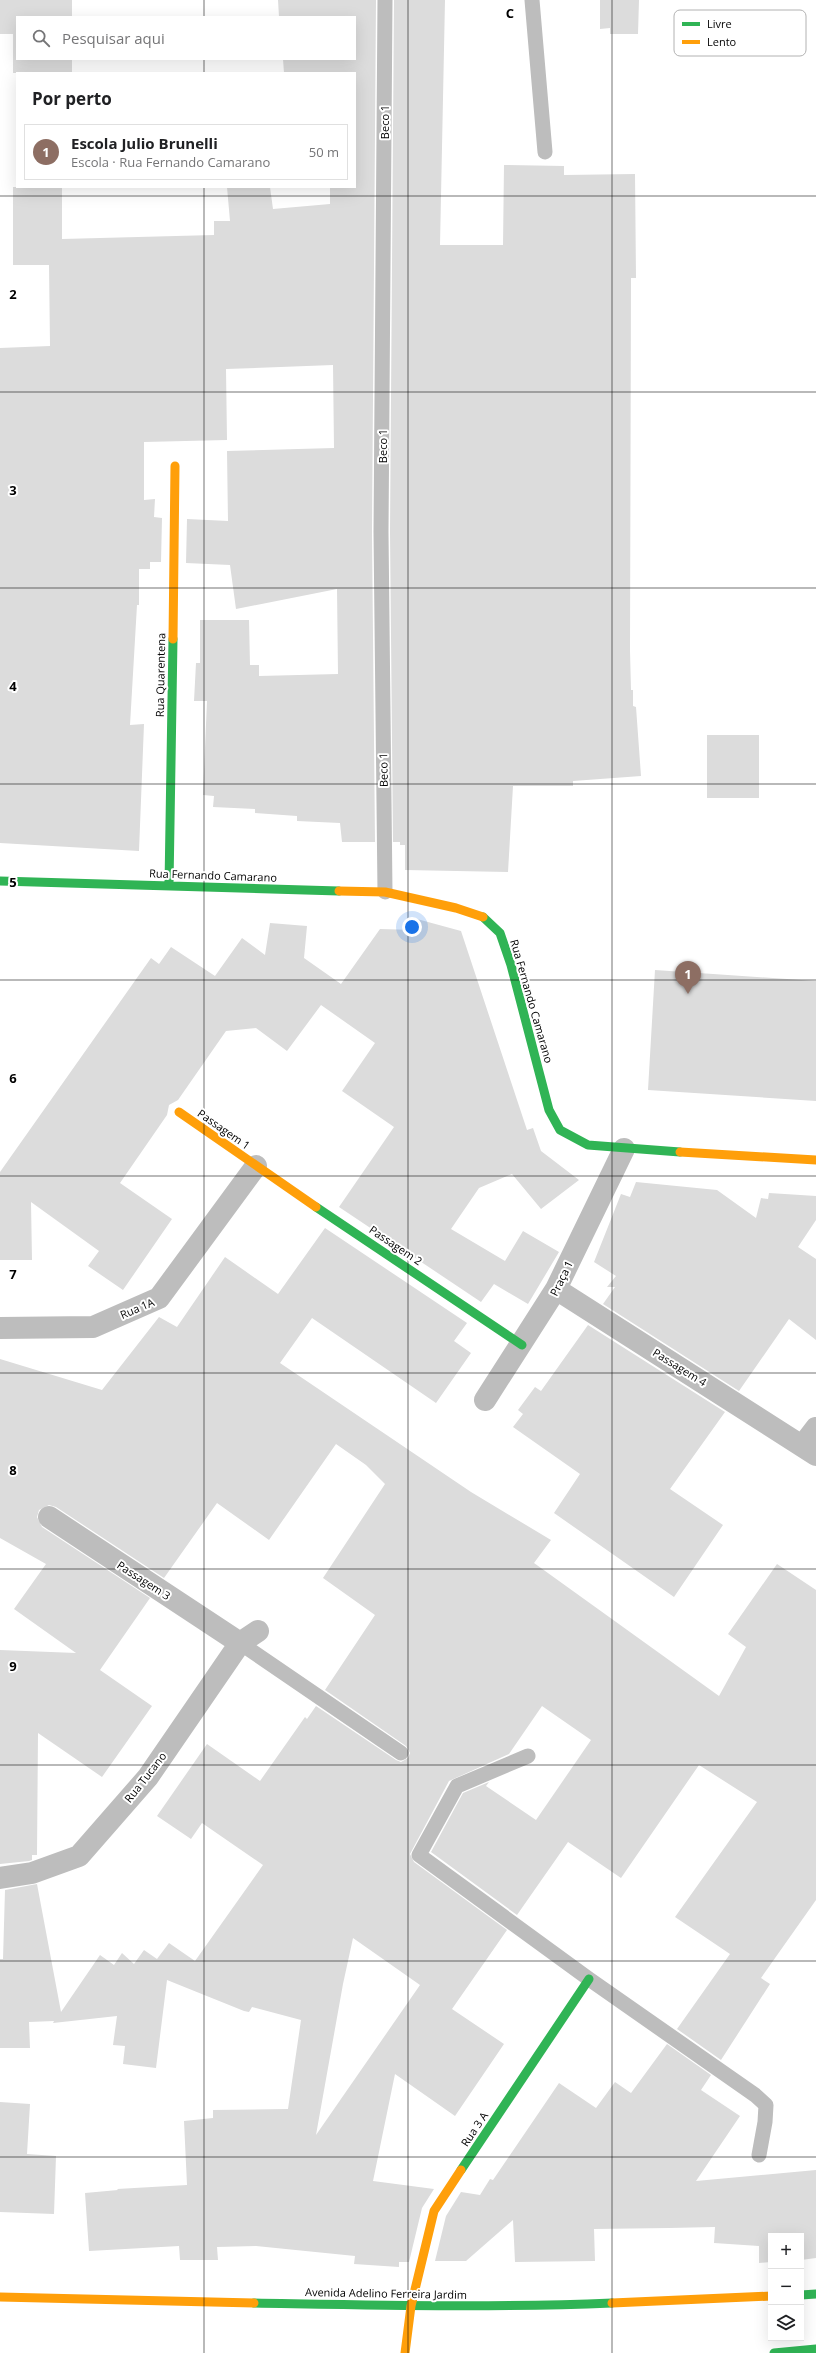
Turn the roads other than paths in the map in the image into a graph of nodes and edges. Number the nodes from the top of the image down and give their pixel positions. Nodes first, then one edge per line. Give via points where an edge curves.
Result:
1 (385, 0) edge
2 (532, 0) edge
3 (545, 152) dead end
4 (176, 466) dead end
5 (0, 881) edge
6 (169, 885) junction
7 (385, 892) junction
8 (179, 1112) dead end
9 (624, 1149) junction
10 (816, 1160) edge
11 (256, 1166) junction
12 (556, 1289) junction
13 (0, 1328) edge
14 (522, 1345) junction
15 (485, 1400) dead end
16 (816, 1428) edge
17 (810, 1450) edge
18 (48, 1518) dead end
19 (258, 1631) dead end
20 (240, 1643) junction
21 (401, 1753) dead end
22 (528, 1756) dead end
23 (0, 1878) edge
24 (589, 1979) junction
25 (759, 2155) dead end
26 (816, 2294) edge
27 (804, 2295) edge
28 (0, 2296) edge
29 (768, 2296) edge
30 (411, 2306) junction
31 (807, 2351) edge
32 (405, 2353) edge
33 (774, 2353) edge

1 - 7 lane, Beco 1 via 381,524
2 - 3 lane
4 - 6 street, Rua Quarentena
5 - 6 street, Rua Fernando Camarano
6 - 7 street, Rua Fernando Camarano
7 - 9 street, Rua Fernando Camarano via 456,908 486,918 500,933 511,965 549,1110 560,1130 588,1145
8 - 11 street, Passagem 1
9 - 10 street, Rua Fernando Camarano
9 - 12 street, Praça 1
11 - 13 street, Rua 1A via 159,1298 93,1327
11 - 14 street, Passagem 2
12 - 14 street, Praça 1
12 - 17 street, Passagem 4
14 - 15 street, Praça 1
16 - 17 street
18 - 20 street, Passagem 3
19 - 20 street, Rua Tucano
20 - 21 lane
20 - 23 street, Rua Tucano via 148,1777 79,1856 32,1873
22 - 24 lane via 457,1786 419,1854
24 - 25 lane via 756,2095 766,2105
24 - 30 street, Rua 3 A via 434,2211
26 - 27 street
28 - 30 street, Avenida Adelino Ferreira Jardim
29 - 30 street, Avenida Adelino Ferreira Jardim via 533,2306
30 - 32 street, Rua 3 A
31 - 33 street

